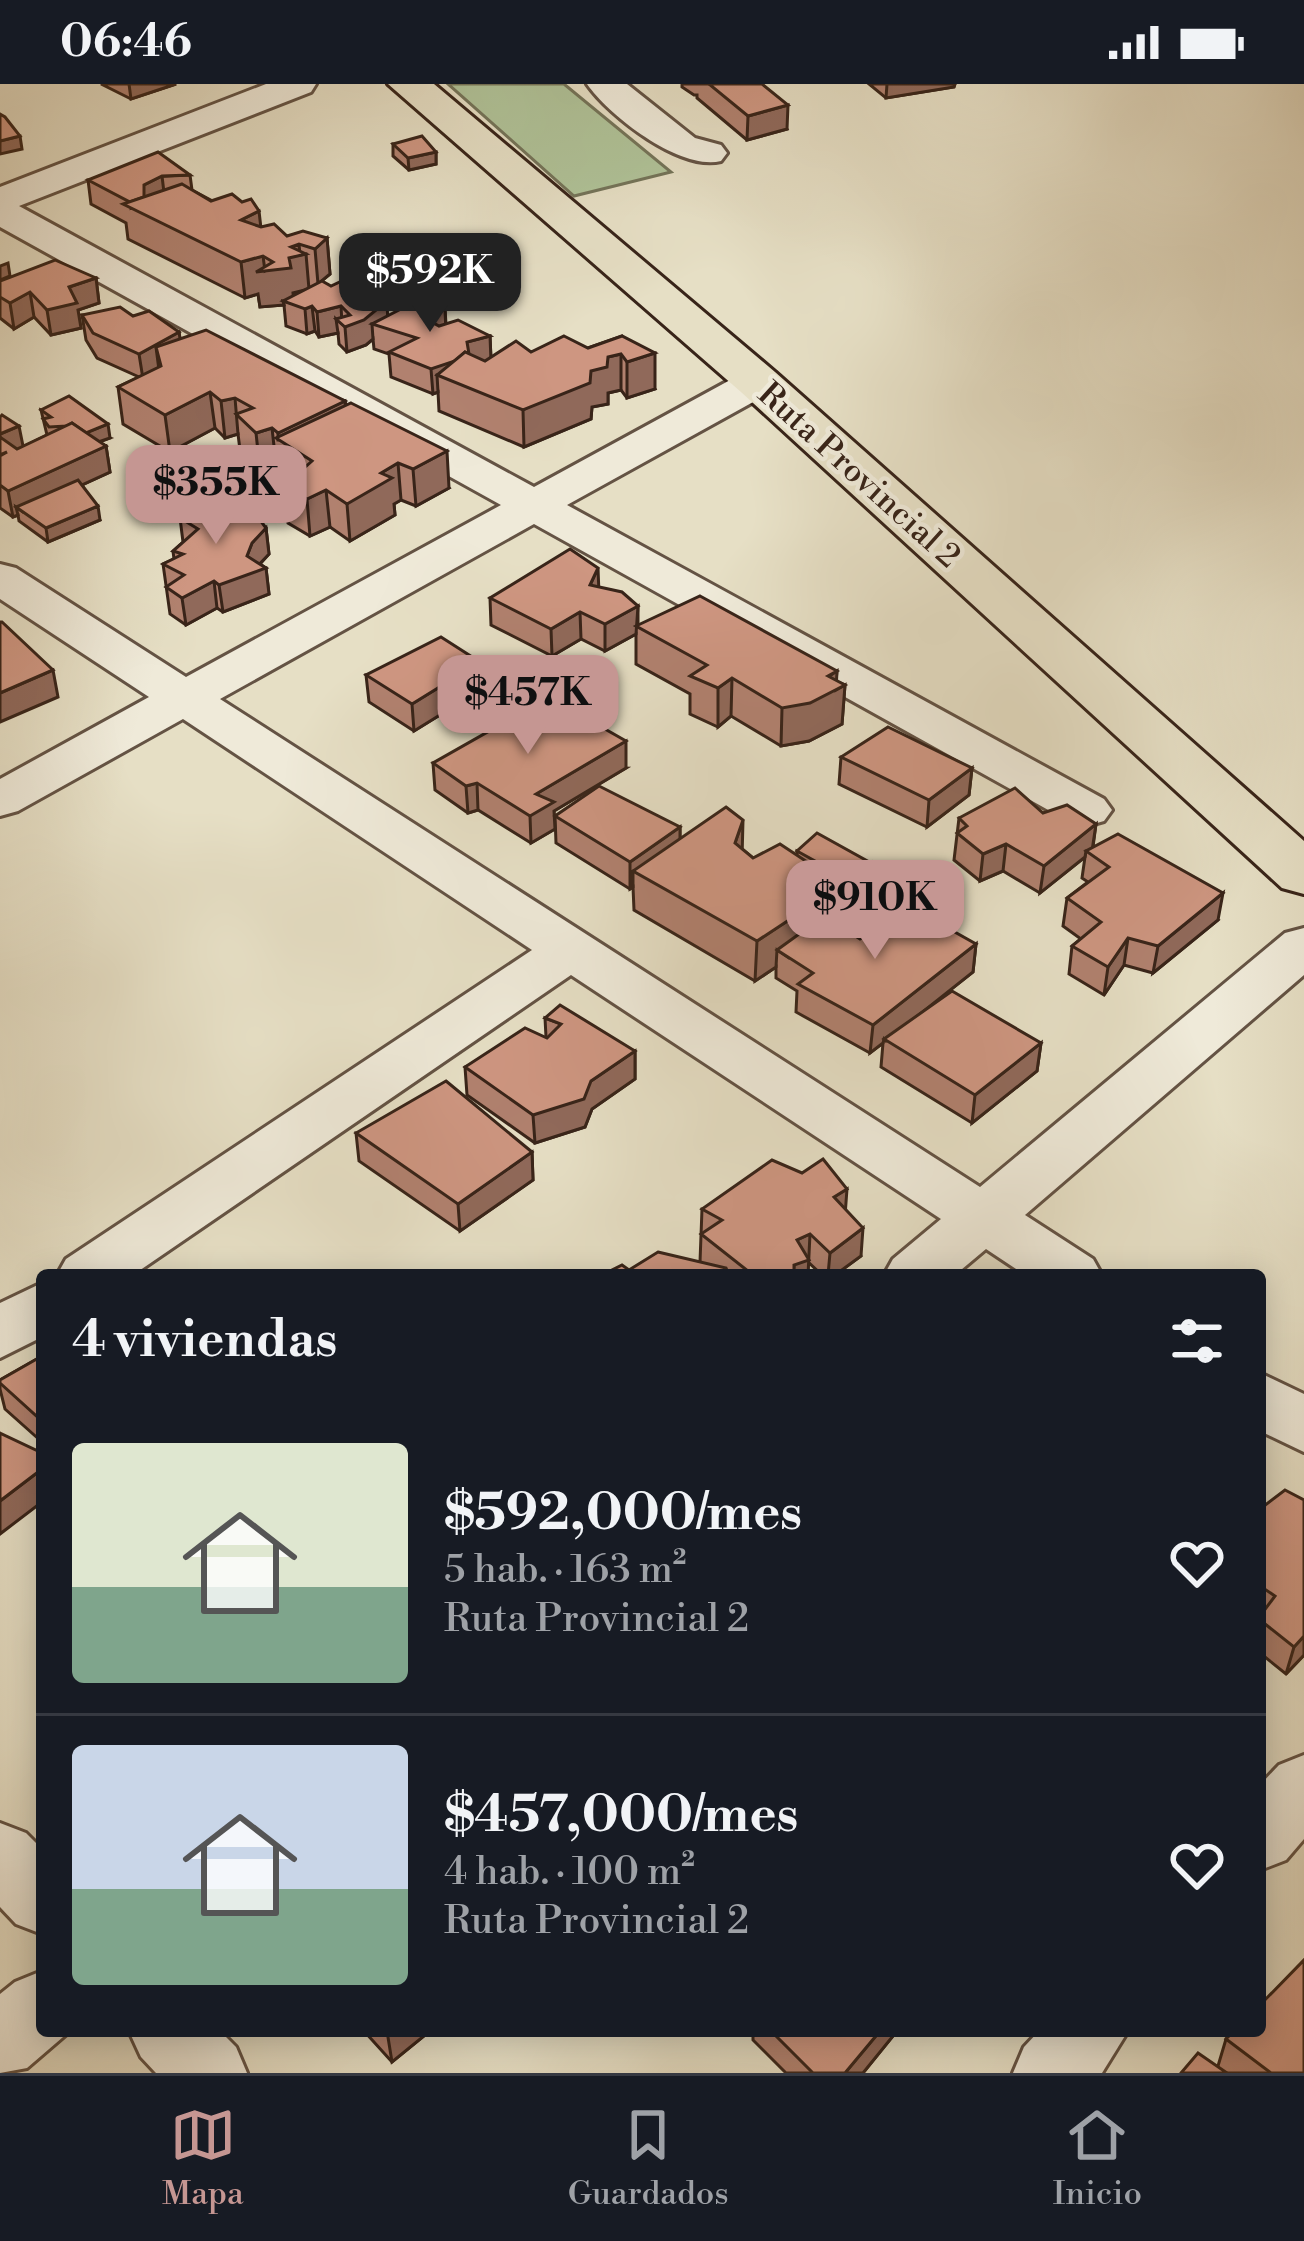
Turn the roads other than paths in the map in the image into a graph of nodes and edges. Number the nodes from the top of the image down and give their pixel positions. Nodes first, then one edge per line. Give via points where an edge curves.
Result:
1 (409, 84) edge
2 (605, 84) edge
3 (282, 86) edge
4 (708, 153) dead end
5 (0, 200) edge
6 (0, 211) edge
7 (758, 382) junction
8 (532, 505) junction
9 (0, 578) edge
10 (184, 698) junction
11 (0, 800) edge
12 (1086, 810) dead end
13 (1304, 874) edge
14 (1304, 946) edge
15 (573, 948) junction
16 (983, 1218) junction
17 (97, 1269) edge
18 (922, 1269) edge
19 (1062, 1269) edge
20 (36, 1310) edge
21 (0, 1334) edge
22 (1266, 1402) edge
23 (1304, 1427) edge
24 (1304, 1787) edge
25 (1266, 1830) edge
26 (0, 1856) edge
27 (36, 1894) edge
28 (36, 2012) edge
29 (174, 2037) edge
30 (1084, 2037) edge
31 (0, 2042) edge
32 (208, 2073) edge
33 (1052, 2073) edge

1 - 7 main road, Ruta Provincial 2
2 - 4 street via 682,146
3 - 5 street
6 - 8 street
7 - 8 street
7 - 13 main road, Ruta Provincial 2
8 - 10 street
8 - 12 street
9 - 10 street
10 - 11 street
10 - 15 street
14 - 16 street
15 - 16 street
15 - 17 street
16 - 18 street
16 - 19 street
20 - 21 street
22 - 23 street
24 - 25 street
26 - 27 street
28 - 31 street
29 - 32 street
30 - 33 street

